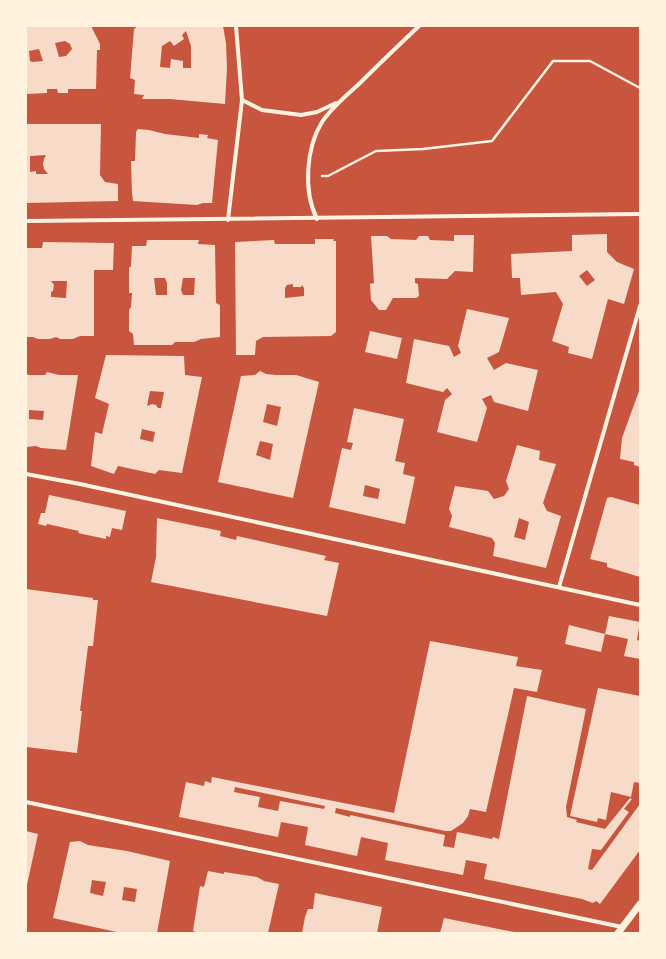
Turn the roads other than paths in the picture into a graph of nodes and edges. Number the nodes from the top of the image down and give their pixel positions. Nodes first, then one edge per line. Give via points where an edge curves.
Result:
1 (236, 26) edge
2 (419, 26) edge
3 (242, 100) junction
4 (340, 101) junction
5 (640, 214) edge
6 (317, 219) junction
7 (228, 220) junction
8 (26, 221) edge
9 (640, 306) edge
10 (26, 474) edge
11 (559, 587) junction
12 (640, 605) edge
13 (26, 802) edge
14 (640, 904) edge
15 (620, 930) edge

1 - 3 street
2 - 4 street
3 - 4 street via 262,110 301,115 318,112
3 - 7 street
4 - 6 street via 322,122 311,154 309,198
5 - 6 street
6 - 7 street
7 - 8 street
9 - 11 street
10 - 11 street
11 - 12 street
13 - 15 street
14 - 15 street

